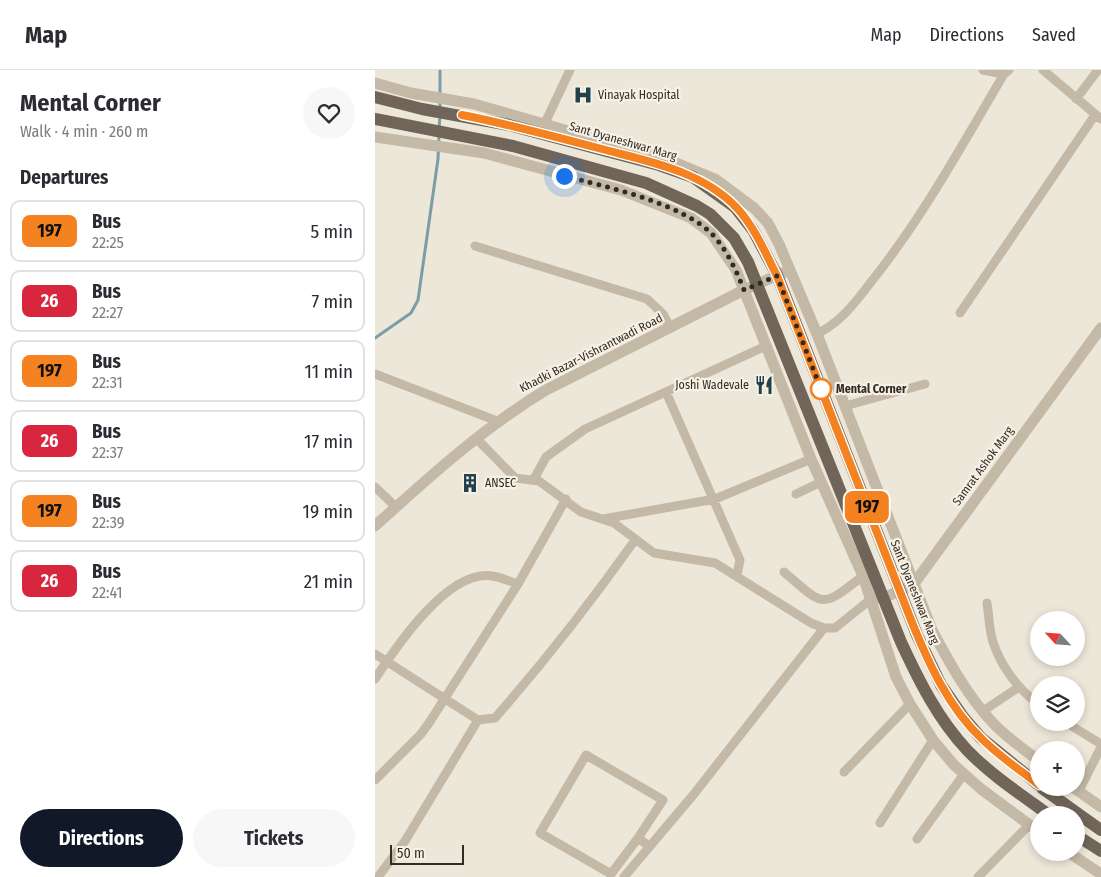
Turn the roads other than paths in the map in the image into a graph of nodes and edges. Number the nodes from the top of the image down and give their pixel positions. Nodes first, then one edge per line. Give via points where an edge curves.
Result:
1 (570, 70) edge
2 (983, 70) edge
3 (1097, 70) edge
4 (1045, 71) edge
5 (1006, 72) edge
6 (375, 83) edge
7 (375, 97) edge
8 (1076, 99) junction
9 (464, 109) junction
10 (1098, 117) edge
11 (375, 119) edge
12 (544, 125) junction
13 (375, 137) edge
14 (475, 246) dead end
15 (790, 270) junction
16 (777, 276) junction
17 (757, 284) junction
18 (744, 290) junction
19 (960, 313) dead end
20 (670, 327) junction
21 (1101, 328) edge
22 (817, 334) junction
23 (766, 346) junction
24 (375, 374) edge
25 (925, 384) dead end
26 (667, 392) junction
27 (845, 406) junction
28 (497, 421) junction
29 (476, 438) junction
30 (811, 460) junction
31 (534, 479) junction
32 (821, 482) junction
33 (375, 487) edge
34 (796, 494) dead end
35 (566, 499) junction
36 (715, 499) junction
37 (396, 508) junction
38 (602, 519) junction
39 (375, 526) edge
40 (635, 540) junction
41 (784, 572) dead end
42 (737, 575) junction
43 (863, 576) junction
44 (517, 584) junction
45 (913, 585) junction
46 (899, 590) junction
47 (877, 598) junction
48 (987, 603) dead end
49 (824, 628) junction
50 (375, 654) edge
51 (386, 662) junction
52 (375, 679) edge
53 (1019, 687) junction
54 (1030, 697) edge
55 (445, 700) junction
56 (910, 704) junction
57 (983, 711) junction
58 (478, 720) junction
59 (1078, 731) edge
60 (933, 740) junction
61 (1101, 746) edge
62 (1030, 754) edge
63 (844, 772) dead end
64 (964, 774) junction
65 (1085, 774) edge
66 (1030, 778) edge
67 (375, 780) edge
68 (1085, 795) edge
69 (1053, 796) edge
70 (1038, 806) edge
71 (1101, 807) edge
72 (880, 823) dead end
73 (1029, 825) joint
74 (1101, 830) edge
75 (638, 838) junction
76 (917, 839) dead end
77 (1085, 841) edge
78 (649, 846) junction
79 (1101, 851) edge
80 (1082, 861) edge
81 (1101, 874) edge
82 (378, 877) edge
83 (625, 877) edge
84 (978, 877) edge

1 - 12 street
2 - 5 street
3 - 8 street
4 - 8 street
5 - 22 street via 941,182 892,256 848,311 832,327
6 - 9 street
7 - 9 main road, Sant Dyaneshwar Marg via 421,109
8 - 10 street
9 - 12 street
9 - 16 main road, Sant Dyaneshwar Marg via 693,177 735,206 753,230
10 - 19 street
11 - 17 main road via 513,146 627,177 697,206 721,223 734,238
12 - 15 street via 641,145 715,179 743,198 768,223
13 - 18 street via 460,149 621,190 691,218 722,246
14 - 20 street via 647,299 663,314
15 - 16 street, Khadki Bazar-Vishrantwadi Road
15 - 22 street
16 - 17 street, Khadki Bazar-Vishrantwadi Road
16 - 46 main road, Sant Dyaneshwar Marg
17 - 18 street, Khadki Bazar-Vishrantwadi Road
17 - 47 main road
18 - 20 street, Khadki Bazar-Vishrantwadi Road
18 - 23 street
20 - 28 street, Khadki Bazar-Vishrantwadi Road via 546,390
21 - 45 street, Samrat Ashok Marg
22 - 27 street
23 - 26 street
23 - 30 street
24 - 28 street
25 - 27 street
26 - 31 street via 585,429 546,457
26 - 36 street
27 - 45 street
28 - 29 street, Khadki Bazar-Vishrantwadi Road
29 - 31 street via 509,474
29 - 37 street, Khadki Bazar-Vishrantwadi Road
30 - 32 street
30 - 36 street
31 - 35 street
32 - 34 street
32 - 43 street
33 - 37 street
35 - 38 street via 581,512
35 - 44 street
36 - 38 street
36 - 42 street via 740,560
37 - 39 street, Khadki Bazar-Vishrantwadi Road
38 - 40 street via 614,523
40 - 42 street via 654,553 707,560
40 - 58 street via 582,614 495,718
41 - 43 street via 821,600 833,599
42 - 49 street
43 - 47 street
44 - 51 street via 482,576 449,591 429,608
44 - 55 street
45 - 46 street
45 - 57 street via 945,654
46 - 47 street
46 - 66 main road, Sant Dyaneshwar Marg via 929,662 963,717 981,738
47 - 49 street via 835,628
47 - 56 street via 896,678
47 - 70 main road via 926,694 949,728 968,751
48 - 53 street via 993,642
49 - 78 street via 707,778
50 - 51 street
51 - 52 street
51 - 55 street
53 - 54 street
53 - 57 street
55 - 58 street
55 - 67 street via 421,734
56 - 60 street
56 - 63 street
57 - 62 street via 994,725
58 - 82 street via 405,841
59 - 61 street
60 - 64 street
60 - 72 street
61 - 65 street
64 - 73 street
64 - 76 street
68 - 71 street
69 - 74 main road
73 - 84 street
75 - 75 street via 611,874 540,833 586,756 663,800
75 - 78 street
77 - 79 main road
78 - 83 street
80 - 81 street

